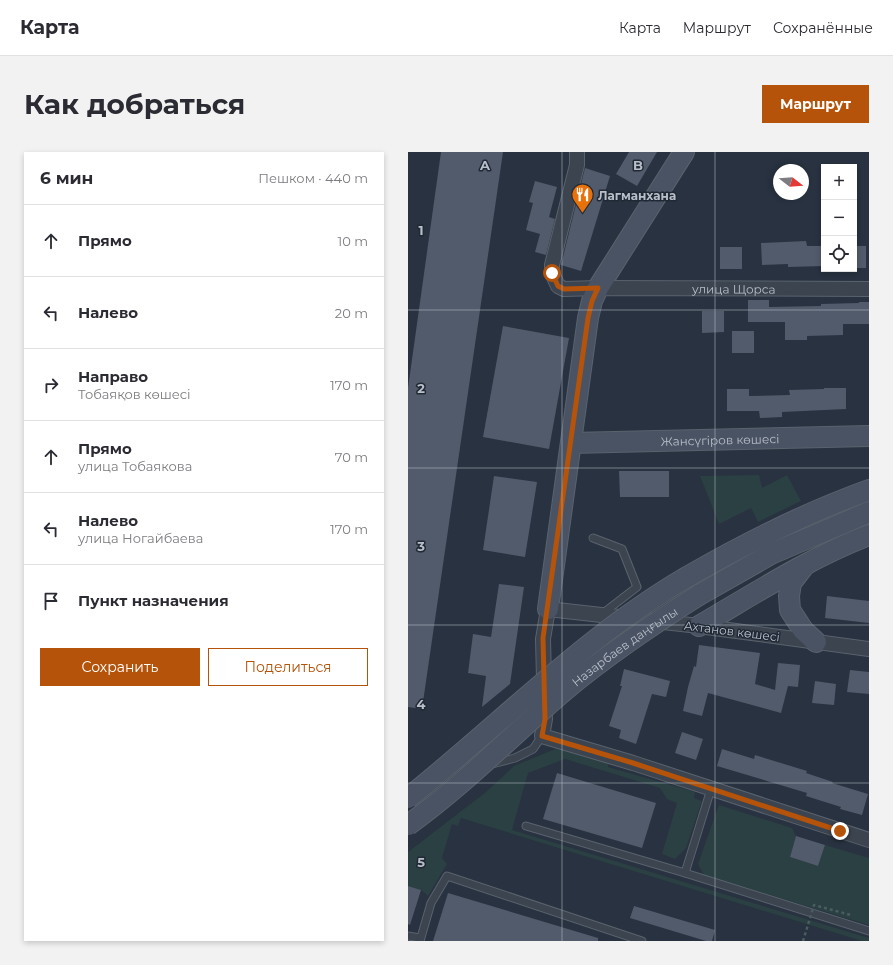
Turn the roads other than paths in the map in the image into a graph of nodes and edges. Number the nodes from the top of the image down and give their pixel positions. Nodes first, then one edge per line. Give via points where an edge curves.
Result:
1 (577, 152) edge
2 (684, 152) edge
3 (598, 288) junction
4 (869, 289) edge
5 (869, 436) edge
6 (571, 443) junction
7 (869, 490) edge
8 (869, 512) edge
9 (869, 535) edge
10 (594, 538) dead end
11 (807, 562) junction
12 (548, 609) junction
13 (600, 615) junction
14 (699, 626) junction
15 (816, 642) junction
16 (869, 649) edge
17 (542, 736) junction
18 (461, 772) dead end
19 (446, 776) dead end
20 (408, 787) edge
21 (712, 789) junction
22 (408, 798) edge
23 (408, 825) edge
24 (526, 826) dead end
25 (869, 840) edge
26 (685, 873) junction
27 (869, 931) edge
28 (408, 936) edge
29 (420, 940) edge
30 (642, 941) edge

1 - 3 street, улица Щорса via 577,165 552,273 558,286 564,289
2 - 3 main road
3 - 4 street, улица Щорса
3 - 6 main road via 588,318
5 - 6 main road, Жансүгіров көшесі
6 - 12 main road
7 - 22 main road, Назарбаев даңғылы, bridge via 764,534 646,603 588,645
8 - 23 main road, Назарбаев даңғылы, bridge via 771,554 699,595 639,634 566,690
9 - 11 main road
10 - 13 lane via 622,549 637,587
11 - 14 main road
11 - 15 main road via 792,583 789,596 790,610 803,630
12 - 13 street, Ахтанов көшесі
12 - 17 street via 543,638 545,719
13 - 14 street, Ахтанов көшесі
14 - 15 street, Ахтанов көшесі
15 - 16 street, Ахтанов көшесі
17 - 18 lane via 533,749 515,758
17 - 21 street
19 - 20 lane
21 - 25 street
21 - 26 lane
24 - 26 lane
26 - 27 lane
28 - 29 lane
29 - 30 lane via 431,903 447,876

